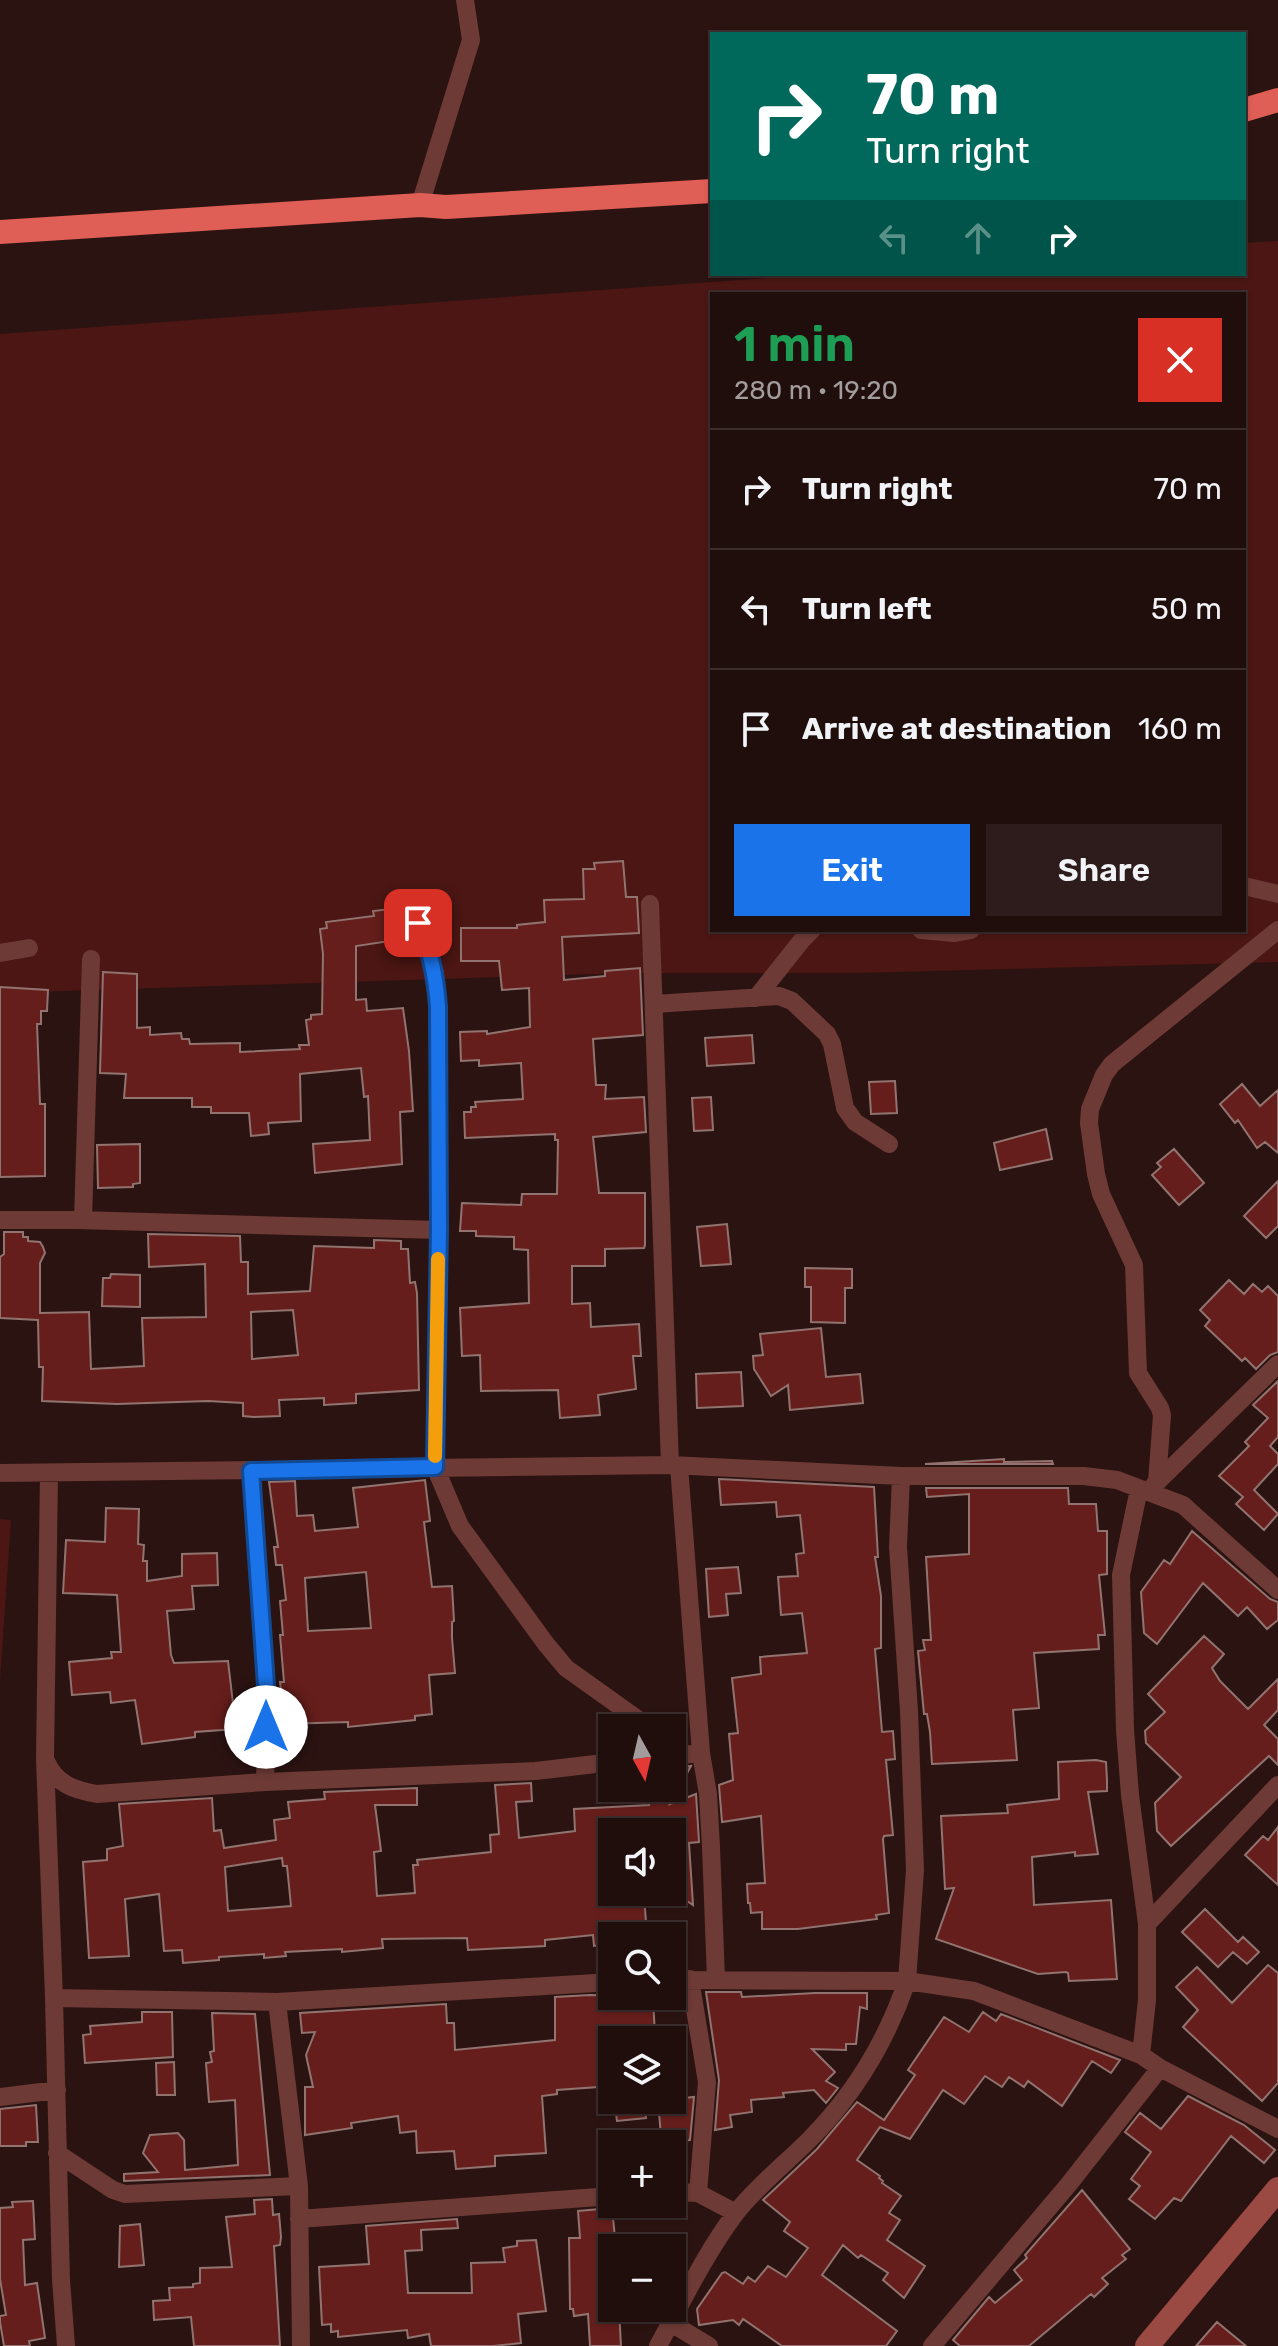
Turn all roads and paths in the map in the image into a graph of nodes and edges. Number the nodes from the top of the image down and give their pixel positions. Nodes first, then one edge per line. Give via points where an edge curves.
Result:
1 (465, 0) edge
2 (1278, 100) edge
3 (1246, 109) edge
4 (710, 191) edge
5 (420, 205) junction
6 (0, 232) edge
7 (1246, 886) edge
8 (1278, 894) edge
9 (650, 904) dead end
10 (418, 923) dead end
11 (1278, 930) edge
12 (810, 932) edge
13 (29, 948) dead end
14 (0, 953) edge
15 (91, 959) dead end
16 (756, 998) junction
17 (654, 1004) junction
18 (889, 1144) dead end
19 (0, 1220) edge
20 (83, 1220) junction
21 (439, 1230) junction
22 (1278, 1364) edge
23 (674, 1466) junction
24 (435, 1467) junction
25 (251, 1471) junction
26 (0, 1473) edge
27 (49, 1473) junction
28 (901, 1476) junction
29 (1148, 1487) junction
30 (1278, 1590) edge
31 (630, 1714) edge
32 (682, 1714) edge
33 (45, 1759) junction
34 (686, 1761) edge
35 (598, 1764) edge
36 (265, 1782) junction
37 (1278, 1785) edge
38 (1147, 1924) junction
39 (716, 1979) junction
40 (686, 1980) edge
41 (907, 1981) junction
42 (598, 1983) edge
43 (54, 1998) junction
44 (686, 2000) edge
45 (277, 2002) junction
46 (1141, 2055) junction
47 (1160, 2068) junction
48 (57, 2090) junction
49 (0, 2097) edge
50 (1278, 2129) edge
51 (57, 2153) junction
52 (299, 2186) junction
53 (1278, 2189) edge
54 (686, 2193) edge
55 (698, 2193) junction
56 (598, 2197) edge
57 (736, 2213) junction
58 (299, 2219) junction
59 (671, 2323) junction
60 (66, 2346) edge
61 (301, 2346) edge
62 (658, 2346) edge
63 (709, 2346) edge
64 (932, 2346) edge
65 (1147, 2346) edge

1 - 5 street via 471,40
2 - 3 highway
4 - 5 highway
5 - 6 highway
7 - 8 street
9 - 17 street
10 - 21 street via 436,984
11 - 29 street via 1112,1064 1090,1109 1101,1194 1134,1265 1138,1373 1162,1415
12 - 16 street
13 - 14 street
15 - 20 street
16 - 17 street
16 - 18 street via 787,998 827,1034 845,1108 855,1122
17 - 23 street
19 - 20 street
20 - 21 street
21 - 24 street
22 - 29 street
23 - 24 street
23 - 28 street
23 - 32 street
24 - 25 street
24 - 31 street via 460,1526 546,1644 566,1668
25 - 27 street
25 - 36 street via 267,1700
26 - 27 street
27 - 33 street
28 - 29 street via 1084,1476
28 - 41 street via 898,1547 915,1870
29 - 30 street via 1183,1505
29 - 38 street via 1123,1553 1121,1587 1130,1795
33 - 36 street via 57,1779 77,1791 97,1794
33 - 43 street
34 - 39 street via 710,1834
35 - 36 street
37 - 38 street
38 - 46 street
39 - 40 street
39 - 41 street
41 - 46 street via 974,1991
41 - 57 street via 894,2020 861,2078 821,2128
42 - 45 street
43 - 45 street
43 - 48 street
44 - 55 street via 707,2082
45 - 52 street
46 - 47 street
47 - 50 street
47 - 64 street
48 - 49 street
48 - 51 street
51 - 52 street via 125,2194
51 - 60 street
52 - 58 street
53 - 65 main road
54 - 55 street
55 - 57 street
56 - 58 street
57 - 59 street
58 - 61 street
59 - 62 street
59 - 63 street

